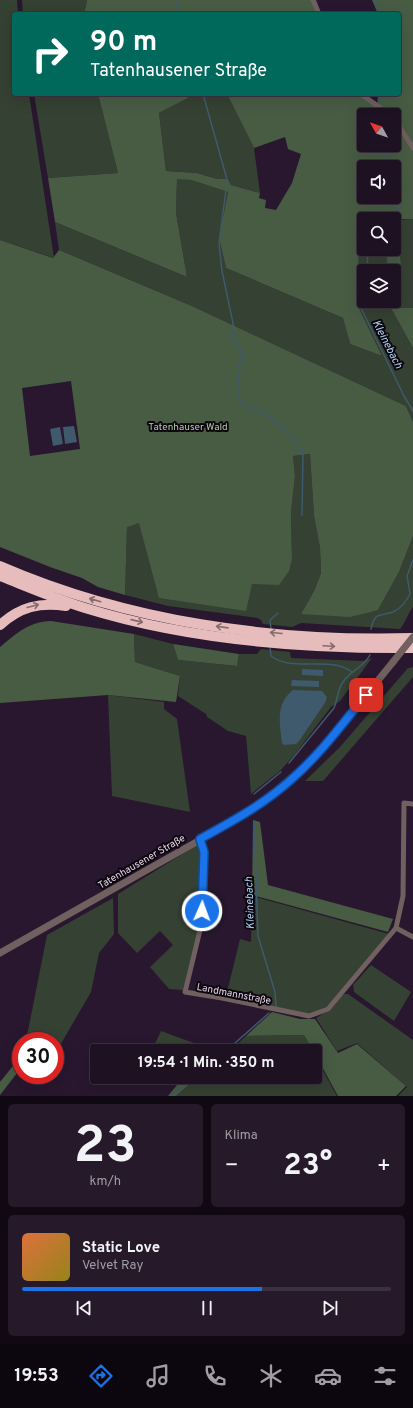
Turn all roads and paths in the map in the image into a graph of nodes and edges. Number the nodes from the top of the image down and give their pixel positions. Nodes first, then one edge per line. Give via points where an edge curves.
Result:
1 (313, 0) edge
2 (318, 12) edge
3 (363, 96) edge
4 (380, 108) edge
5 (401, 129) edge
6 (413, 148) edge
7 (0, 566) edge
8 (0, 576) edge
9 (86, 608) junction
10 (0, 625) edge
11 (260, 636) junction
12 (413, 637) edge
13 (291, 640) junction
14 (413, 648) edge
15 (413, 804) edge
16 (200, 839) junction
17 (396, 928) junction
18 (413, 936) edge
19 (0, 953) edge

1 - 2 street
3 - 4 street
5 - 6 street
11 -> 7 highway via 170,619 86,598
8 - 9 highway
10 -> 9 highway via 10,616 33,605
9 -> 11 highway via 159,626
11 - 13 highway
12 - 13 highway
12 - 16 street, Tatenhausener Straße, bridge via 323,748 294,777 252,810
13 -> 14 highway
15 - 17 street, Landmannstraße via 404,803 403,896
16 - 17 street, Landmannstraße via 204,852 202,926 185,992 309,1016 328,1009
16 - 19 street, Tatenhausener Straße
17 - 18 street

